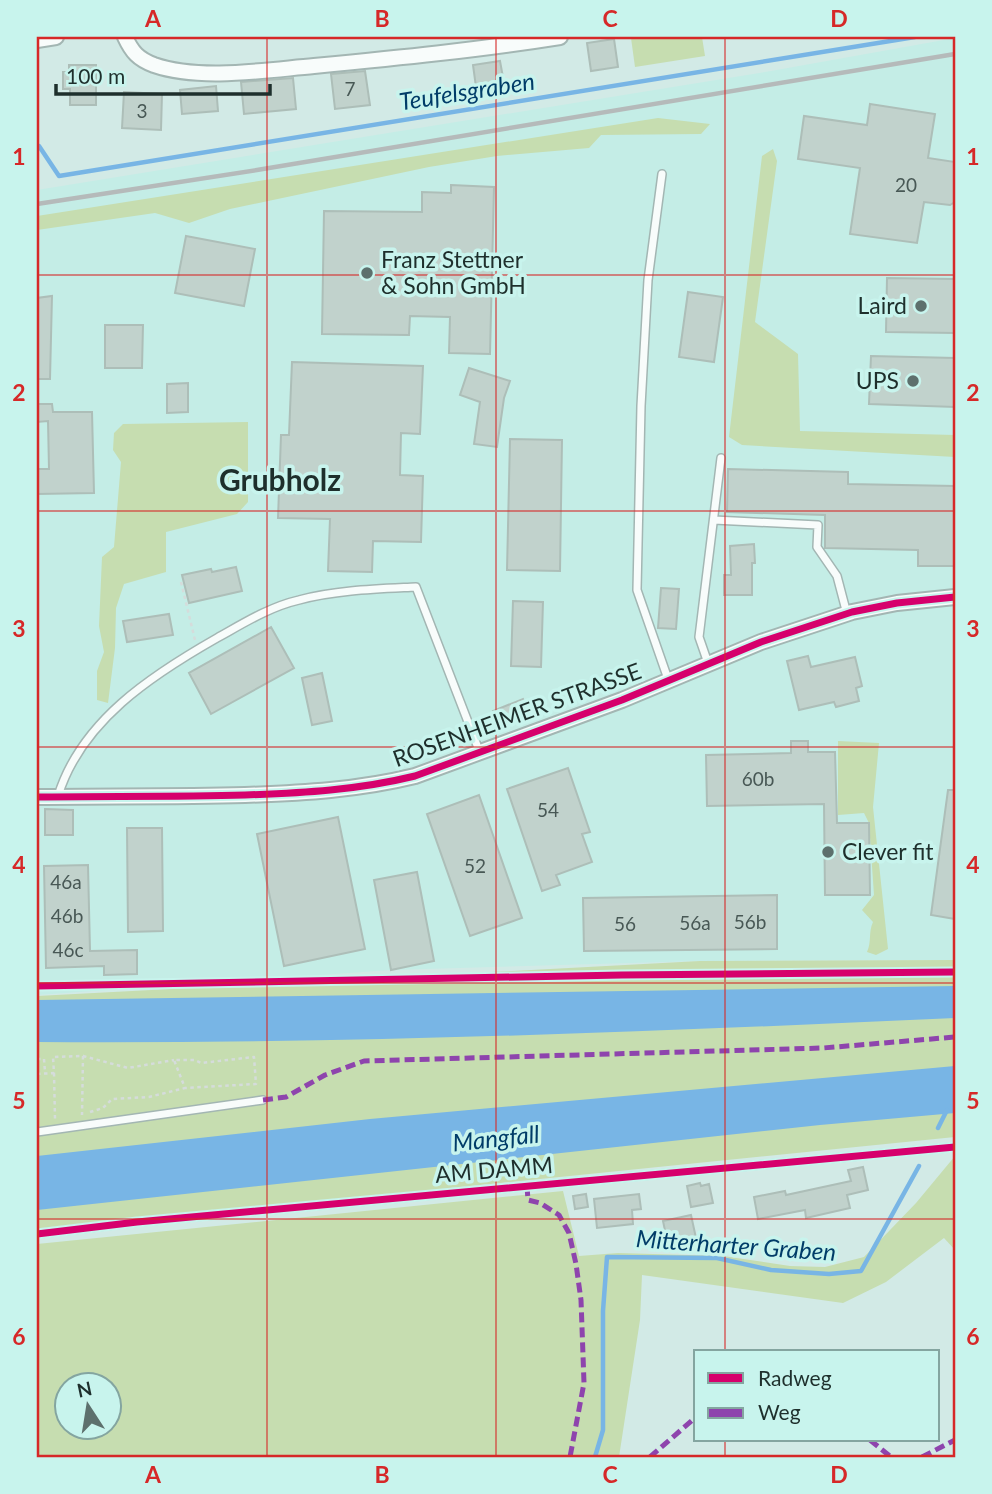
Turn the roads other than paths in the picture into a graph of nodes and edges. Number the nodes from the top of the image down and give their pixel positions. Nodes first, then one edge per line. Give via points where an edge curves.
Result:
1 (125, 37) edge
2 (560, 37) edge
3 (508, 41) edge
4 (662, 174) dead end
5 (722, 458) dead end
6 (714, 520) junction
7 (955, 597) edge
8 (847, 614) junction
9 (708, 663) junction
10 (668, 680) junction
11 (480, 753) junction
12 (37, 797) edge
13 (58, 797) junction
14 (263, 1100) dead end
15 (37, 1132) edge
16 (955, 1147) edge
17 (37, 1234) edge

1 - 3 street via 132,52 153,65 229,74 437,55
2 - 3 street
4 - 10 lane via 648,280 637,590
5 - 6 lane
6 - 8 lane via 818,525 817,547 837,576
6 - 9 lane via 699,638
7 - 8 street, ROSENHEIMER STRASSE
8 - 9 street, ROSENHEIMER STRASSE
9 - 10 street, ROSENHEIMER STRASSE
10 - 11 street, ROSENHEIMER STRASSE
11 - 13 street, ROSENHEIMER STRASSE via 415,776 353,789
11 - 13 lane via 416,587 348,591 263,612 167,667 110,713 73,760
12 - 13 street, ROSENHEIMER STRASSE
14 - 15 lane
16 - 17 lane, AM DAMM

